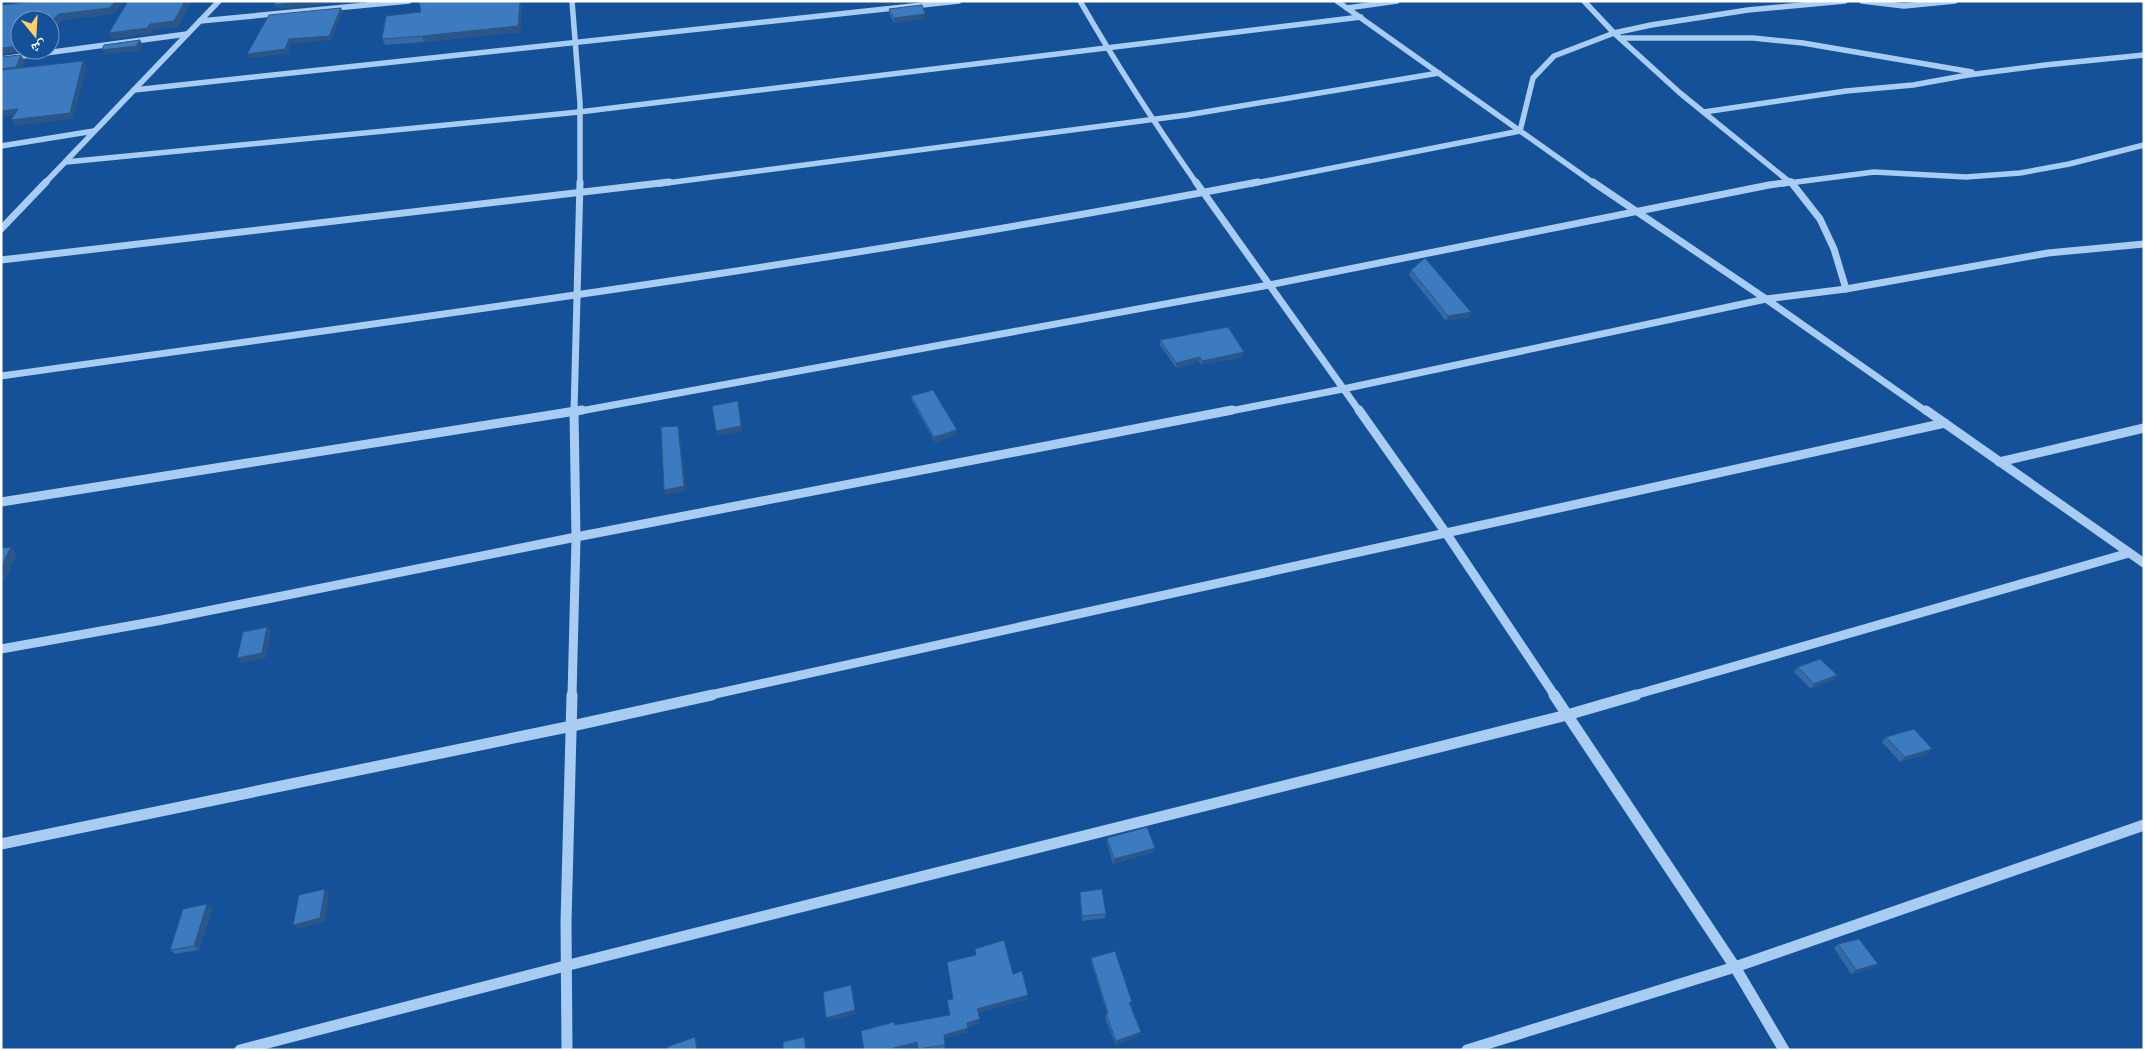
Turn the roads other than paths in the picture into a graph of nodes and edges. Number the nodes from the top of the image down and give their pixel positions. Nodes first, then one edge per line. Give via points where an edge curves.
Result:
1 (219, 1) edge
2 (409, 1) edge
3 (572, 1) edge
4 (959, 1) edge
5 (1080, 1) edge
6 (1337, 1) edge
7 (1396, 1) edge
8 (1584, 1) edge
9 (1845, 1) edge
10 (1862, 1) edge
11 (1955, 1) edge
12 (1347, 8) junction
13 (1361, 16) junction
14 (200, 21) junction
15 (1614, 33) junction
16 (187, 34) junction
17 (1620, 38) junction
18 (577, 41) junction
19 (1108, 49) junction
20 (2144, 55) edge
21 (1, 59) edge
22 (1439, 73) junction
23 (1980, 73) junction
24 (134, 90) junction
25 (579, 112) junction
26 (1704, 112) junction
27 (1152, 120) junction
28 (94, 131) junction
29 (1520, 131) junction
30 (2144, 145) edge
31 (1, 146) edge
32 (66, 162) junction
33 (1791, 182) junction
34 (1204, 193) junction
35 (580, 194) junction
36 (1634, 211) junction
37 (1, 229) edge
38 (2144, 244) edge
39 (1, 260) edge
40 (1269, 285) junction
41 (1846, 290) junction
42 (577, 294) junction
43 (1766, 299) junction
44 (1, 376) edge
45 (1343, 389) junction
46 (574, 412) junction
47 (1945, 424) junction
48 (2144, 428) edge
49 (1999, 462) junction
50 (1, 502) edge
51 (1446, 533) junction
52 (576, 537) junction
53 (2129, 553) junction
54 (2144, 563) edge
55 (1, 649) edge
56 (1567, 715) junction
57 (572, 726) junction
58 (2144, 824) edge
59 (1, 844) edge
60 (565, 966) junction
61 (1734, 967) junction
62 (240, 1050) edge
63 (567, 1050) edge
64 (1467, 1050) edge
65 (1784, 1050) edge

1 - 14 street
2 - 14 street
3 - 18 street
4 - 18 street
5 - 19 street
6 - 12 street
7 - 12 street
8 - 15 street
9 - 15 street via 1748,10
10 - 11 street via 1904,6
12 - 13 street
13 - 19 street
13 - 22 street
14 - 16 street
15 - 17 street
15 - 29 street via 1554,56 1543,67 1533,78
16 - 21 street
16 - 24 street
17 - 23 street via 1763,39
17 - 26 street
18 - 24 street
18 - 25 street
19 - 25 street
19 - 27 street
20 - 23 street
22 - 27 street
22 - 29 street
23 - 26 street via 1913,86 1846,91
24 - 28 street
25 - 32 street
25 - 35 street
26 - 33 street
27 - 34 street
27 - 35 street
28 - 31 street
28 - 32 street
29 - 34 street
29 - 36 street
30 - 33 street via 2020,173 1966,177 1874,172
32 - 37 street
33 - 36 street
33 - 41 street via 1820,219 1834,249
34 - 40 street
34 - 42 street
35 - 39 street
35 - 42 street
36 - 40 street
36 - 43 street
38 - 41 street via 1967,266
40 - 45 street
40 - 46 street
41 - 43 street
42 - 44 street
42 - 46 street
43 - 45 street
43 - 47 street
45 - 51 street
45 - 52 street
46 - 50 street
46 - 52 street
47 - 49 street
47 - 51 street
48 - 49 street
49 - 53 street
51 - 56 street
51 - 57 street
52 - 55 street
52 - 57 street
53 - 54 street
53 - 56 street
56 - 60 street
56 - 61 street
57 - 59 street
57 - 60 street
58 - 61 street
60 - 62 street
60 - 63 street
61 - 64 street
61 - 65 street

